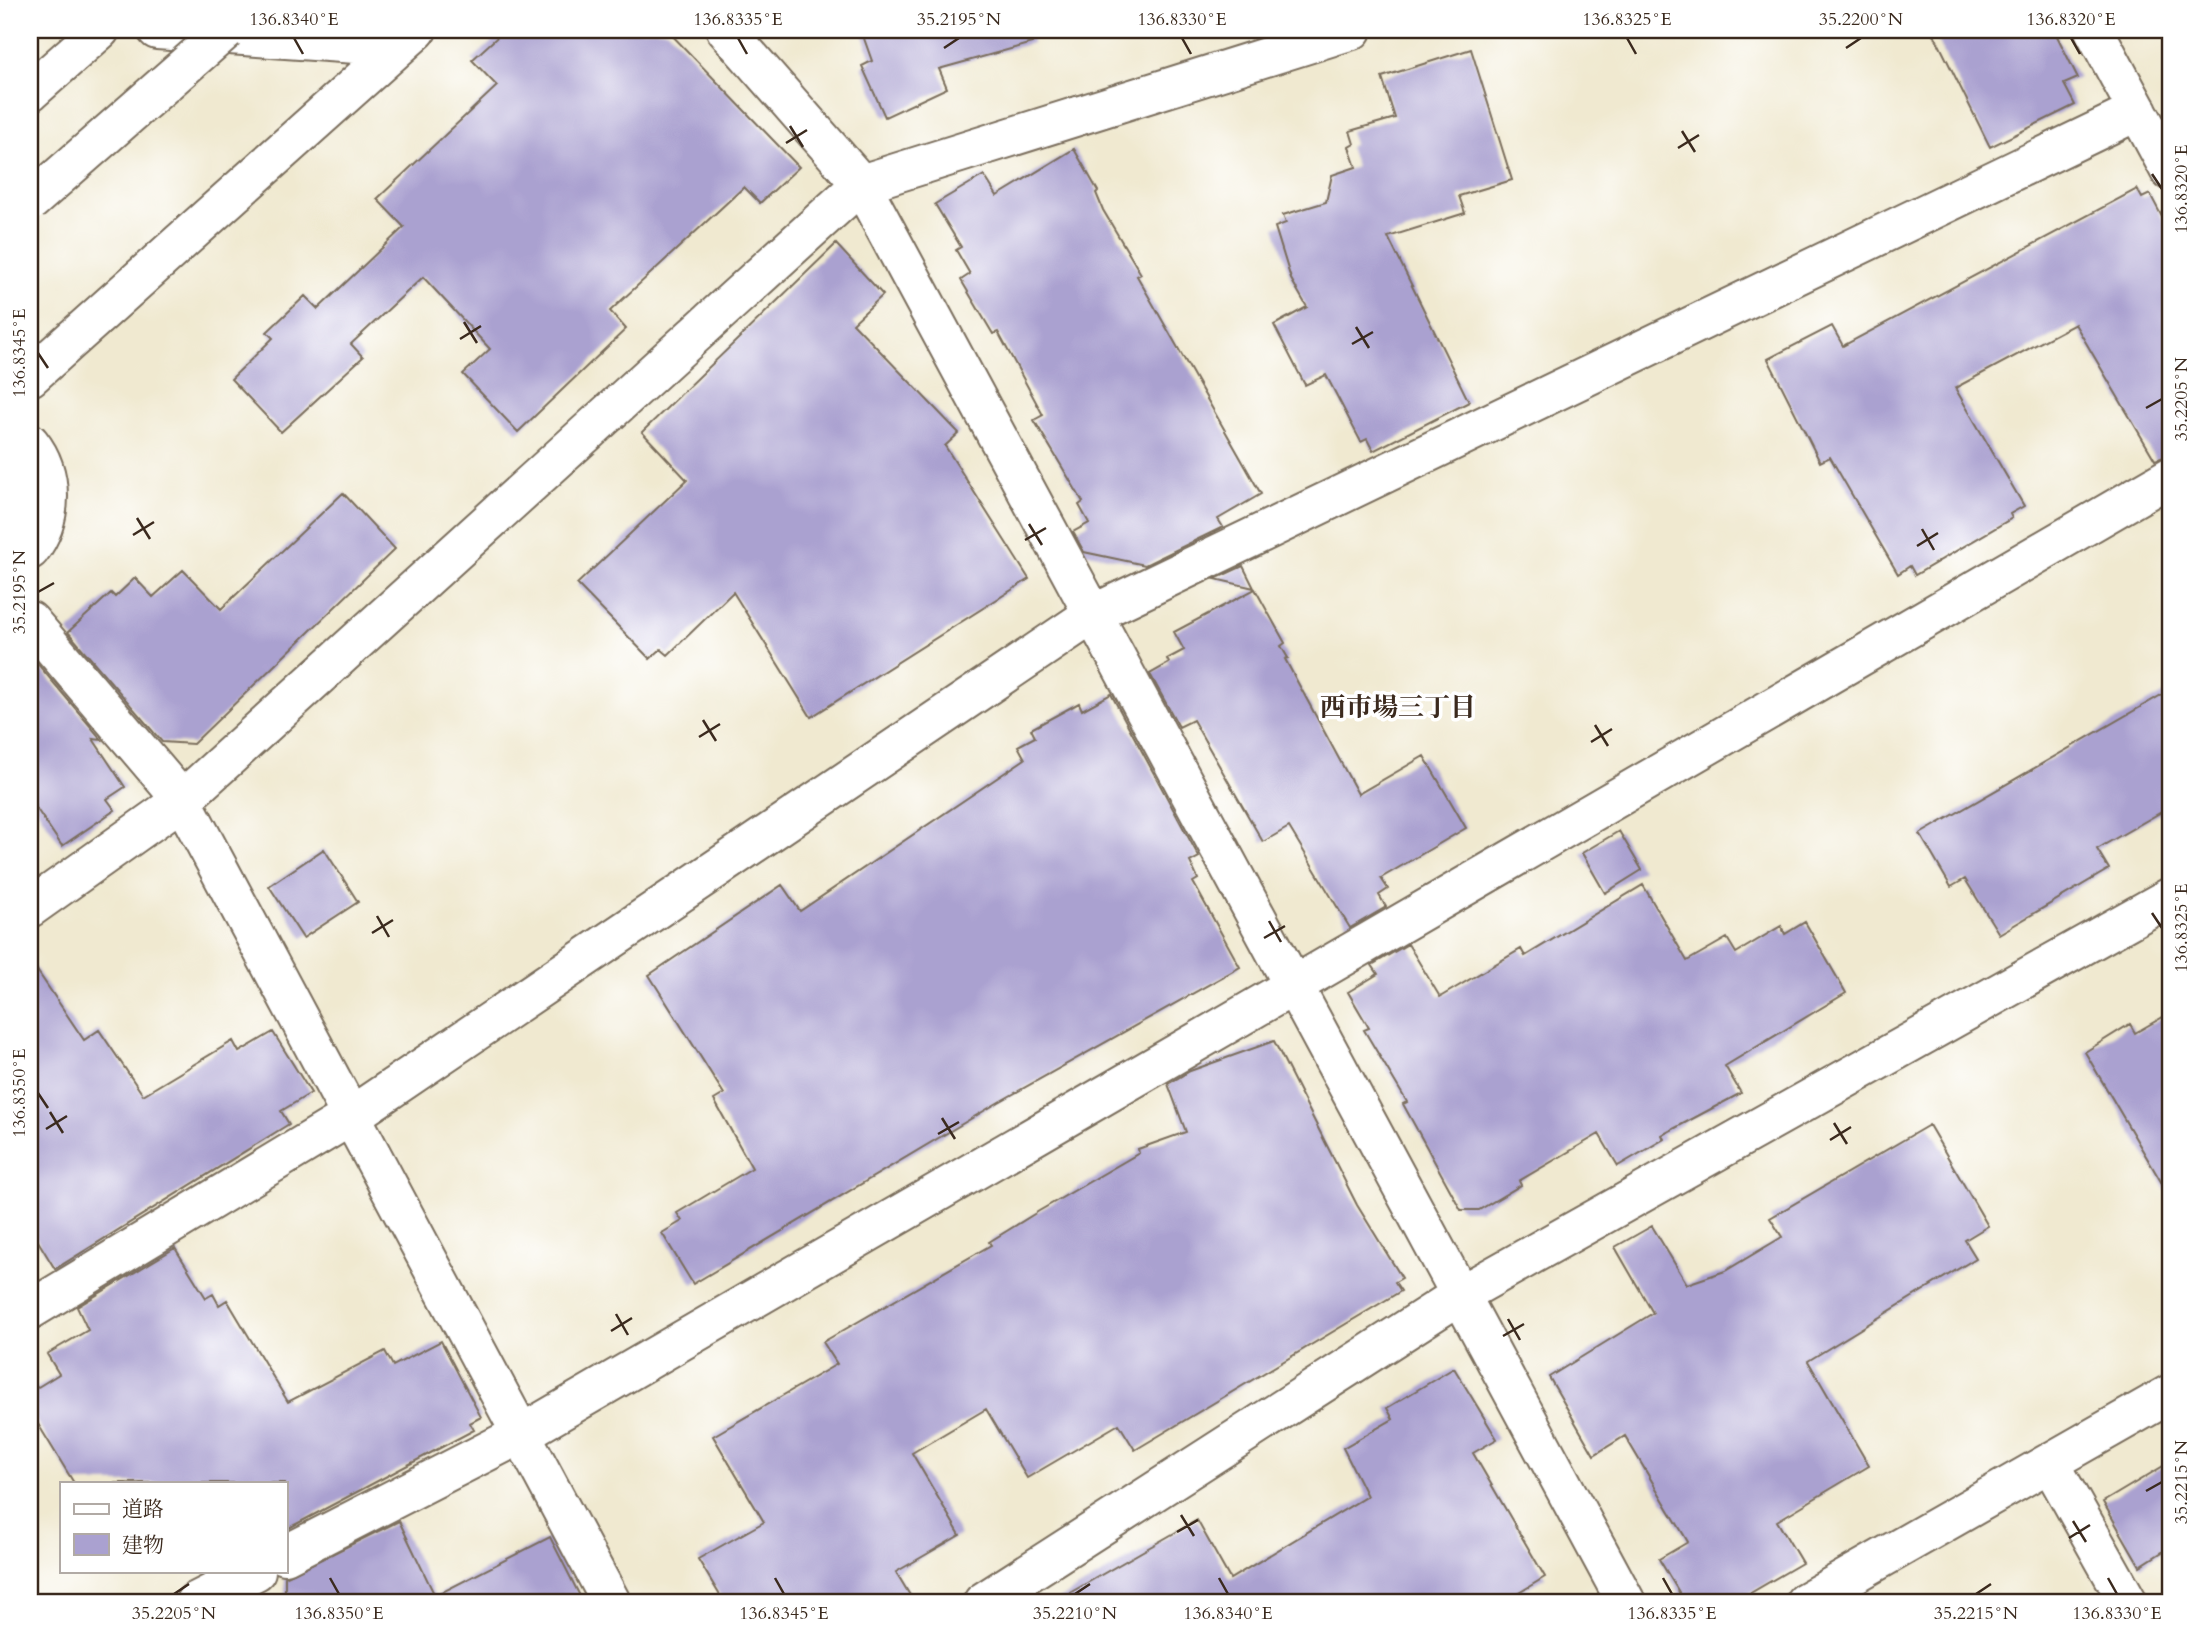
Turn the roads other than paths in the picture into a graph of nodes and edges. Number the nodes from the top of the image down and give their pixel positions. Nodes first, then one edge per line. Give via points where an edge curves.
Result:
1 (100, 30) edge
2 (157, 30) edge
3 (226, 30) edge
4 (726, 30) edge
5 (1352, 30) edge
6 (2094, 30) edge
7 (407, 38) edge
8 (30, 92) edge
9 (2138, 111) junction
10 (2170, 172) edge
11 (861, 184) junction
12 (30, 202) edge
13 (30, 377) edge
14 (30, 443) edge
15 (2170, 477) edge
16 (30, 550) edge
17 (1093, 614) junction
18 (30, 621) edge
19 (182, 800) junction
20 (2170, 897) edge
21 (30, 908) edge
22 (1293, 986) junction
23 (351, 1116) junction
24 (1460, 1295) junction
25 (30, 1310) edge
26 (2170, 1394) edge
27 (521, 1434) junction
28 (2050, 1463) junction
29 (287, 1554) edge
30 (254, 1572) edge
31 (195, 1602) edge
32 (611, 1602) edge
33 (983, 1602) edge
34 (1626, 1602) edge
35 (1805, 1602) edge
36 (2128, 1602) edge

1 - 8 main road
2 - 7 main road
3 - 12 main road, bridge
4 - 11 main road
5 - 11 main road
6 - 9 main road
7 - 13 main road
9 - 10 main road
9 - 17 main road
11 - 17 main road
11 - 19 main road
14 - 16 main road via 43,459 49,503
15 - 22 main road
17 - 22 main road
17 - 23 main road
18 - 19 main road
19 - 21 main road
19 - 23 main road
20 - 24 main road
22 - 24 main road
22 - 27 main road
23 - 25 main road
23 - 27 main road
24 - 33 main road
24 - 34 main road
26 - 28 main road
27 - 29 main road
27 - 32 main road
28 - 35 main road
28 - 36 main road
30 - 31 main road

